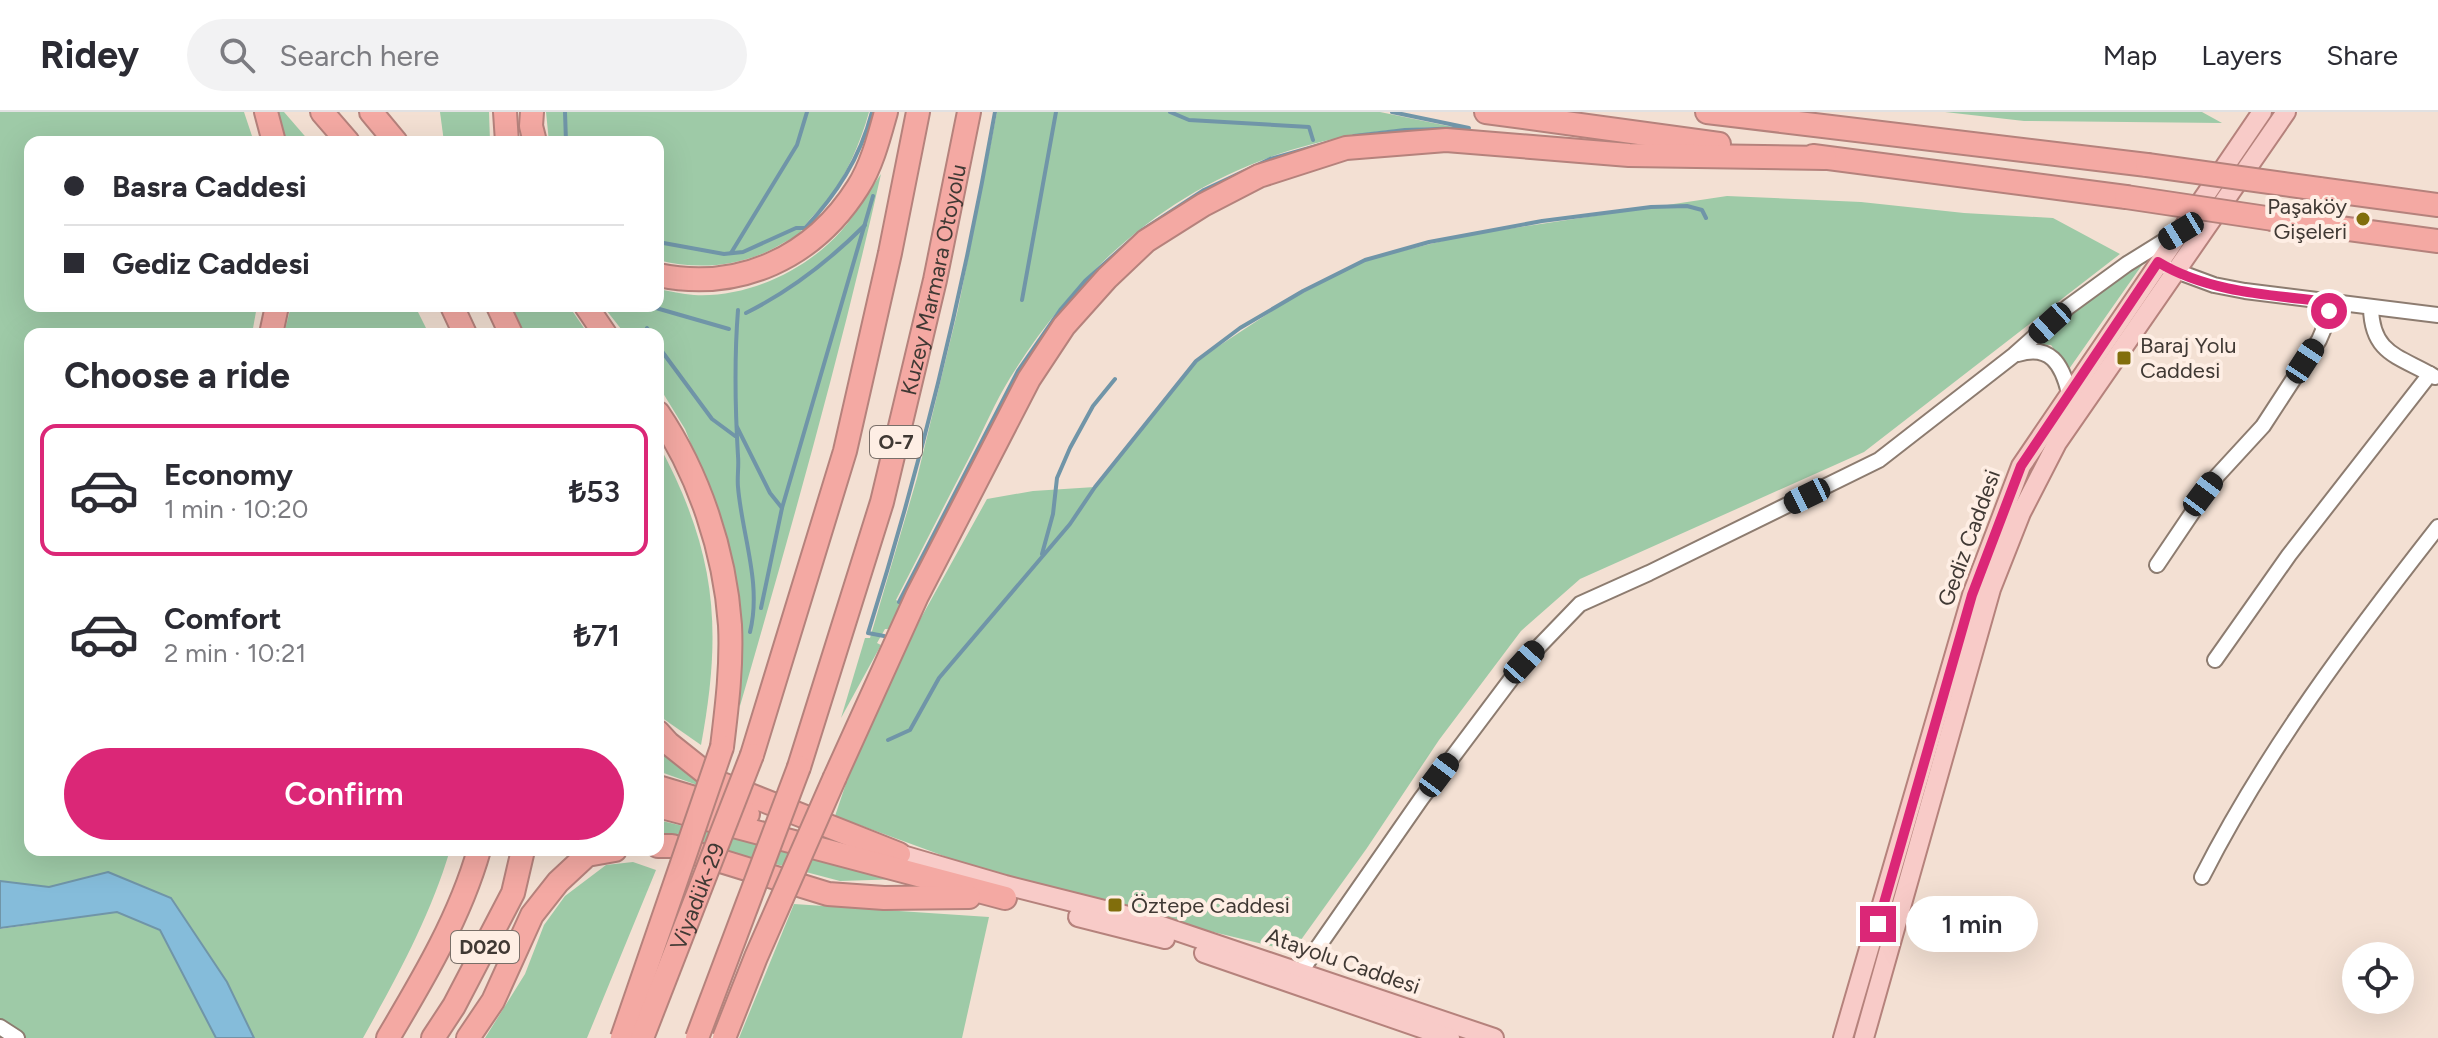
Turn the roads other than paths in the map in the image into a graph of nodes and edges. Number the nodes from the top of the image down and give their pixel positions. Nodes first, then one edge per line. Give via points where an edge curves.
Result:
1 (266, 112) edge
2 (322, 112) edge
3 (371, 112) edge
4 (505, 112) edge
5 (532, 112) edge
6 (886, 112) edge
7 (918, 112) edge
8 (969, 112) edge
9 (1486, 112) edge
10 (1707, 112) edge
11 (1764, 112) edge
12 (2262, 112) edge
13 (2286, 112) edge
14 (1882, 133) junction
15 (272, 136) edge
16 (343, 136) edge
17 (391, 136) edge
18 (507, 136) edge
19 (534, 136) edge
20 (1825, 158) junction
21 (2438, 205) edge
22 (2181, 231) junction
23 (2438, 241) edge
24 (2166, 267) junction
25 (664, 276) edge
26 (2330, 302) junction
27 (2371, 308) junction
28 (2438, 315) edge
29 (2014, 355) junction
30 (2434, 377) edge
31 (2069, 393) junction
32 (664, 422) edge
33 (2438, 527) edge
34 (2157, 565) dead end
35 (2215, 660) dead end
36 (664, 739) edge
37 (664, 789) edge
38 (664, 808) edge
39 (664, 846) edge
40 (899, 854) junction
41 (477, 856) edge
42 (522, 856) edge
43 (586, 856) edge
44 (2202, 877) dead end
45 (1005, 898) junction
46 (1297, 977) junction
47 (0, 1027) edge
48 (1413, 1032) edge
49 (17, 1038) edge
50 (388, 1038) edge
51 (433, 1038) edge
52 (468, 1038) edge
53 (622, 1038) edge
54 (642, 1038) edge
55 (697, 1038) edge
56 (724, 1038) edge
57 (1450, 1038) edge
58 (1494, 1038) edge
59 (1843, 1038) edge
60 (1864, 1038) edge

1 - 15 highway
2 - 16 highway
3 - 17 highway
4 - 18 highway
5 - 19 highway
6 - 25 highway via 859,185 806,246 749,273 701,281
7 - 54 highway, Viyadük-29 / O-7, bridge via 845,451 752,755
8 - 55 highway, Kuzey Marmara Otoyolu / O-7, bridge via 882,502 799,767
9 - 20 highway
10 - 14 highway
11 - 14 highway
12 - 22 main road, Gediz Caddesi
13 - 24 main road, Gediz Caddesi
14 - 21 highway, bridge
20 - 23 highway, bridge
20 - 56 highway, bridge via 1629,155 1446,140 1346,148 1259,176 1146,241 1064,326 992,447 917,596
22 - 24 main road, Gediz Caddesi
22 - 29 street via 2068,307
24 - 26 street via 2214,285
24 - 31 main road, Gediz Caddesi
24 - 60 main road, Gediz Caddesi via 2057,443 1991,589
26 - 27 street
26 - 34 street via 2319,340 2263,426 2217,476
27 - 28 street
27 - 30 street via 2371,328 2381,344
29 - 31 street via 2044,351 2061,369
29 - 46 street via 1879,460 1580,604 1524,662
30 - 35 street via 2289,555
31 - 59 main road, Gediz Caddesi via 2021,466 1972,595
32 - 53 highway, bridge via 716,544 730,627 729,688 722,747
33 - 44 street via 2309,698 2231,820
36 - 40 highway via 717,782
37 - 40 highway
38 - 45 highway
39 - 45 highway via 828,894
40 - 46 main road, Atayolu Caddesi via 1144,920
41 - 50 highway via 428,970
42 - 51 highway, D020 via 513,893
43 - 52 highway via 532,915 493,1001
45 - 46 main road, Atayolu Caddesi
46 - 48 main road, Atayolu Caddesi
46 - 58 main road, Atayolu Caddesi
47 - 49 street
48 - 57 main road, Atayolu Caddesi

